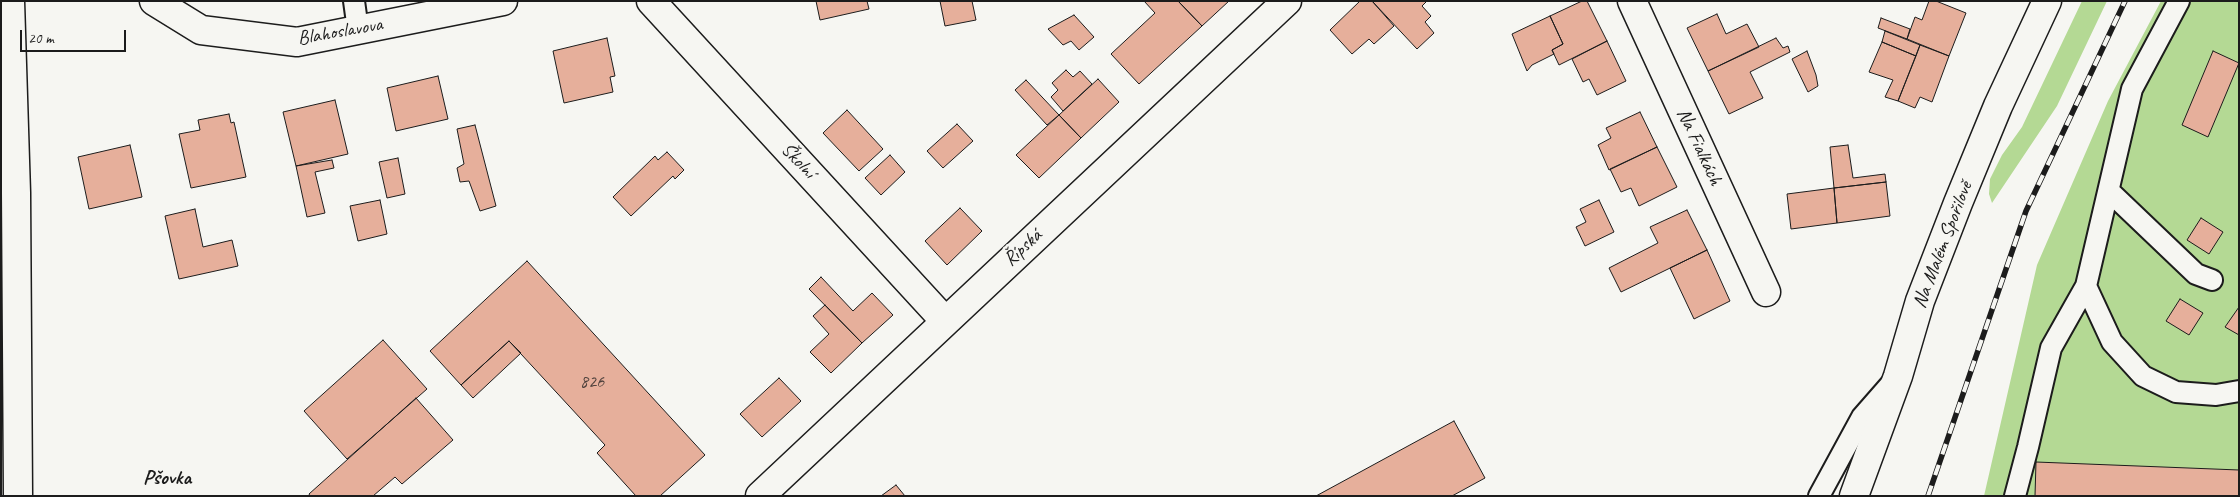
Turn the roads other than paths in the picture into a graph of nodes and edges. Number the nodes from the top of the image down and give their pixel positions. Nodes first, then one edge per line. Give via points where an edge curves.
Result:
1 (10, 1) edge
2 (154, 1) edge
3 (354, 1) edge
4 (503, 1) edge
5 (651, 1) edge
6 (1287, 1) edge
7 (1632, 1) edge
8 (2047, 1) edge
9 (2179, 1) edge
10 (358, 30) junction
11 (2109, 191) junction
12 (2212, 280) dead end
13 (2086, 286) junction
14 (1766, 292) dead end
15 (945, 321) junction
16 (1898, 376) junction
17 (2239, 392) edge
18 (18, 496) edge
19 (760, 496) edge
20 (1819, 496) edge
21 (1854, 496) edge
22 (2015, 496) edge

1 - 18 street via 16,192
2 - 10 street, Blahoslavova via 201,30 297,42
3 - 10 lane
4 - 10 street, Blahoslavova
5 - 15 street, Školní
6 - 15 street, Řípská
7 - 14 street, Na Fialkách
8 - 16 street, Na Malém Spořilově via 1998,106 1958,203 1920,301
9 - 11 lane via 2132,89
11 - 12 lane via 2196,274
11 - 13 lane
13 - 17 lane via 2112,342 2143,376 2176,392 2216,395
13 - 22 lane via 2051,348
15 - 19 street, Řípská
16 - 20 lane via 1862,416
16 - 21 street, Na Malém Spořilově

